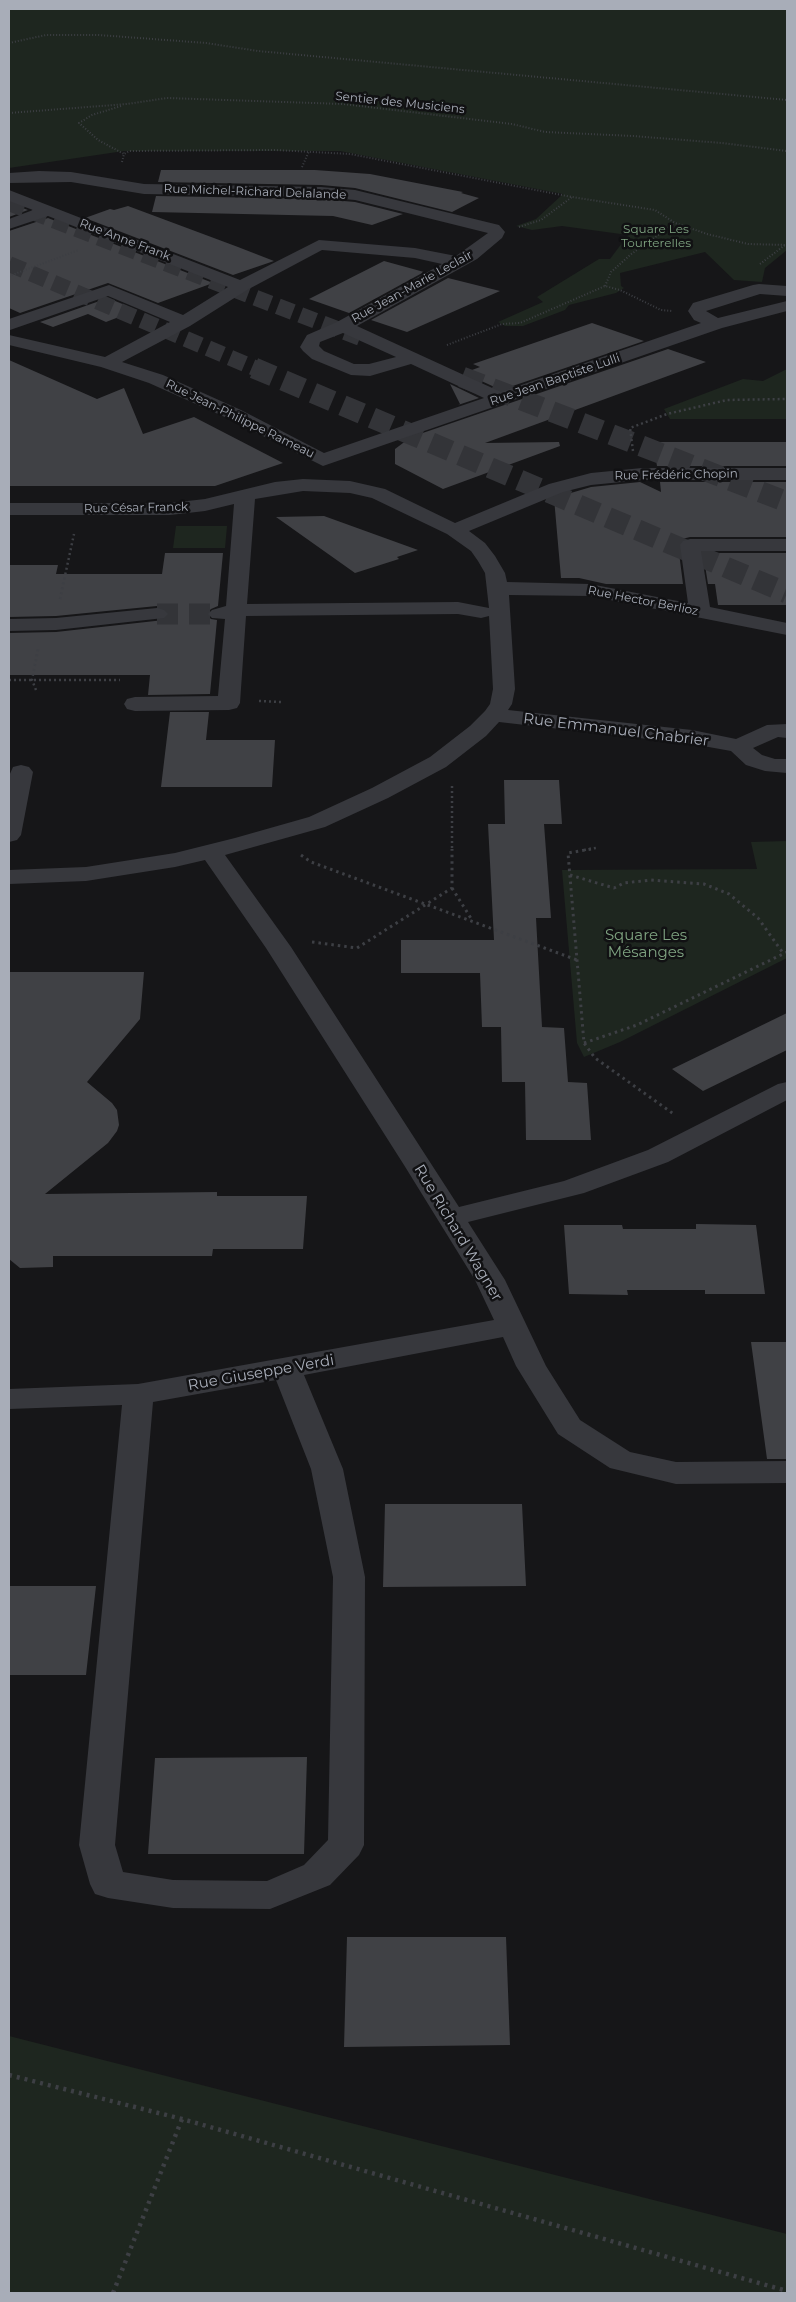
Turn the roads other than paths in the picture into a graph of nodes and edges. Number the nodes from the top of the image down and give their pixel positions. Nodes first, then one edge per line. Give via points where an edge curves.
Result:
1 (9, 178) edge
2 (9, 195) edge
3 (49, 210) junction
4 (462, 220) junction
5 (9, 224) edge
6 (446, 231) dead end
7 (497, 232) joint
8 (431, 242) dead end
9 (415, 253) junction
10 (458, 262) junction
11 (241, 286) junction
12 (787, 291) edge
13 (787, 306) edge
14 (708, 320) junction
15 (184, 322) junction
16 (343, 326) junction
17 (10, 333) edge
18 (413, 358) junction
19 (107, 363) junction
20 (501, 399) junction
21 (324, 460) junction
22 (787, 474) edge
23 (321, 484) junction
24 (245, 496) junction
25 (9, 510) edge
26 (454, 530) junction
27 (787, 546) edge
28 (498, 588) junction
29 (226, 612) junction
30 (481, 612) dead end
31 (700, 612) junction
32 (157, 614) tunnel mouth
33 (9, 625) edge
34 (787, 629) edge
35 (135, 704) road end
36 (494, 715) junction
37 (787, 731) edge
38 (738, 746) junction
39 (787, 766) edge
40 (21, 772) dead end
41 (9, 835) edge
42 (211, 852) junction
43 (9, 877) edge
44 (787, 1090) edge
45 (451, 1218) junction
46 (511, 1326) junction
47 (286, 1369) junction
48 (138, 1394) junction
49 (9, 1399) edge
50 (787, 1472) edge

1 - 4 street, Rue Michel-Richard Delalande via 71,177 144,189 354,195
2 - 3 street, Rue Anne Frank
3 - 5 street
3 - 11 street, Rue Anne Frank
4 - 6 street
4 - 7 street, Rue Michel-Richard Delalande via 488,226
7 - 10 street, Rue Jean-Marie Leclair via 494,238
8 - 9 street
9 - 10 street
9 - 11 street via 319,245
10 - 16 street, Rue Jean-Marie Leclair
11 - 15 street
12 - 14 street via 752,291 699,308 697,311
13 - 14 street, Rue Jean Baptiste Lulli
14 - 20 street, Rue Jean Baptiste Lulli
15 - 17 street via 108,290
15 - 19 street
16 - 18 street, Rue Jean-Marie Leclair
16 - 18 street via 312,340 309,347 318,355 350,369 370,370
17 - 19 street, Rue Jean-Philippe Rameau
18 - 20 street, Rue Jean-Marie Leclair
19 - 21 street, Rue Jean-Philippe Rameau via 189,392
20 - 21 street, Rue Jean Baptiste Lulli
21 - 23 street, Rue Jean-Philippe Rameau
22 - 26 street, Rue Frédéric Chopin via 642,474 591,479 556,488
23 - 24 street, Rue César Franck via 275,488
23 - 26 street via 378,493
24 - 25 street, Rue César Franck via 170,510
24 - 29 street
26 - 28 street via 478,547 488,560
27 - 31 street via 690,545
28 - 31 street, Rue Hector Berlioz via 590,590
28 - 36 street via 504,689 501,704
29 - 30 street via 458,608
29 - 35 street via 229,703
31 - 34 street, Rue Hector Berlioz
32 - 33 street
36 - 38 street, Rue Emmanuel Chabrier via 692,737
36 - 42 street via 438,762 380,793 317,822
37 - 38 street via 775,730
38 - 39 street, Rue Emmanuel Chabrier via 754,760 773,766
40 - 41 street
42 - 43 street via 86,874
42 - 45 street, Rue Richard Wagner via 278,947
44 - 45 street via 658,1156 574,1187
45 - 46 street, Rue Richard Wagner via 490,1280
46 - 47 street, Rue Giuseppe Verdi
46 - 50 street, Rue Richard Wagner via 531,1366 569,1427 621,1461 676,1473
47 - 48 street, Rue Giuseppe Verdi
47 - 48 street via 327,1469 349,1577 346,1845 317,1875 270,1895 173,1894 108,1884 97,1845
48 - 49 street, Rue Giuseppe Verdi

